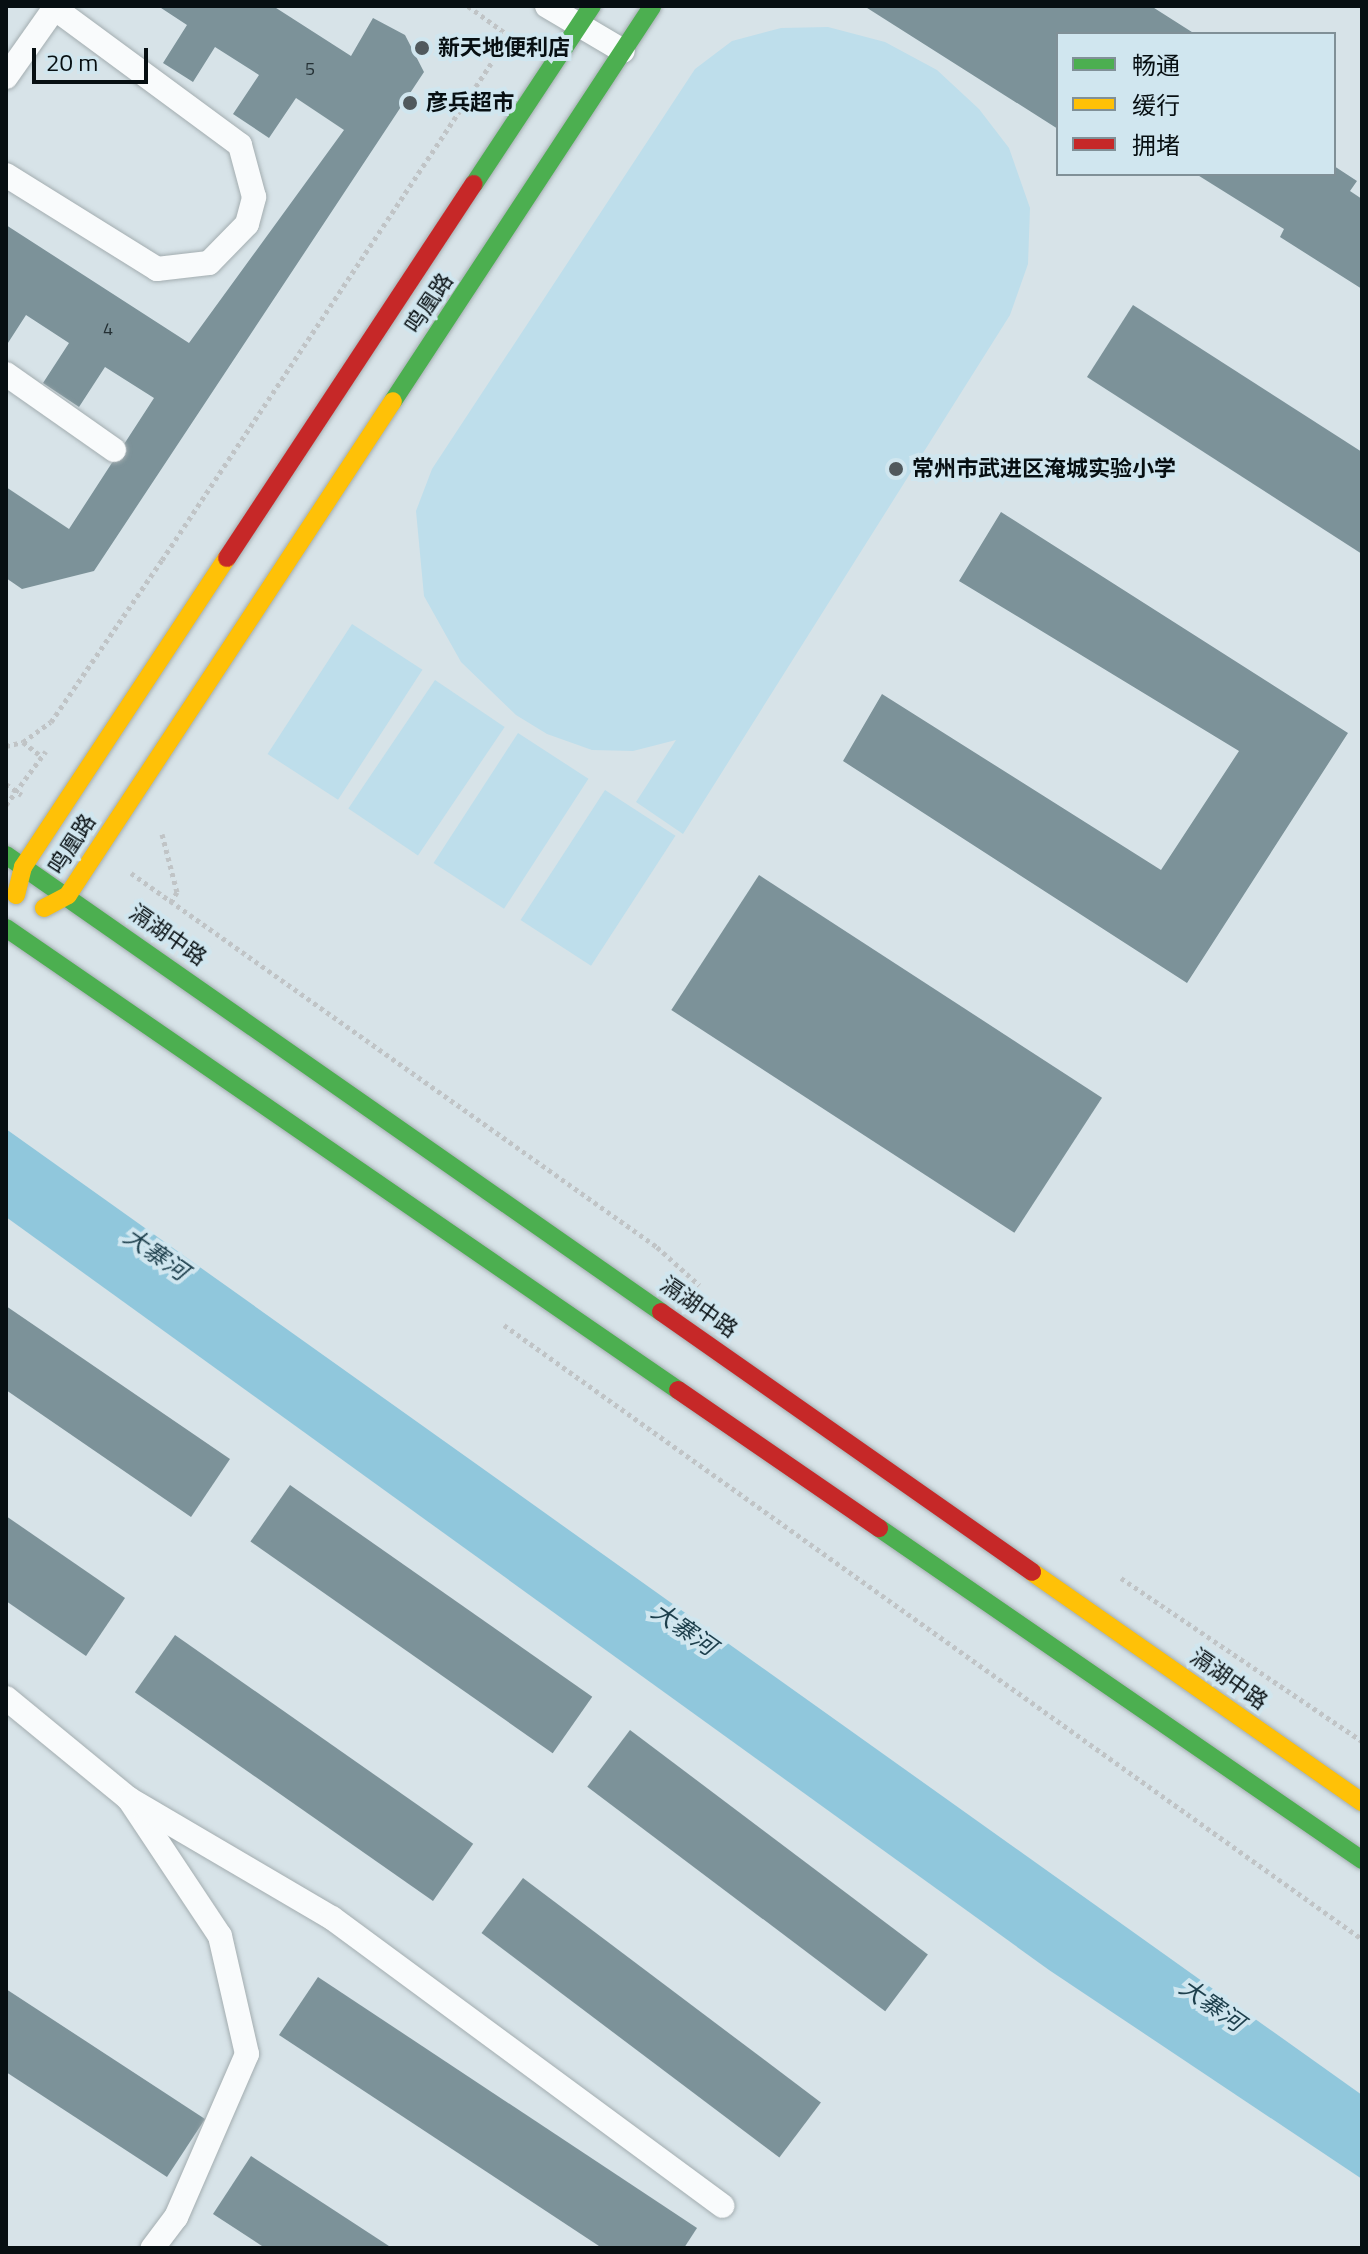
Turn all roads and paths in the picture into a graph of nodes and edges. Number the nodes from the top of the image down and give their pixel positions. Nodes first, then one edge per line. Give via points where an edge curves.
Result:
1 (468, 6) edge
2 (547, 6) edge
3 (652, 6) edge
4 (55, 7) edge
5 (585, 16) edge
6 (529, 50) dead end
7 (623, 51) junction
8 (492, 62) dead end
9 (6, 77) edge
10 (6, 175) edge
11 (6, 374) edge
12 (114, 450) dead end
13 (23, 742) junction
14 (6, 746) edge
15 (42, 757) dead end
16 (6, 784) edge
17 (55, 818) junction
18 (98, 849) junction
19 (6, 855) edge
20 (23, 867) junction
21 (68, 895) junction
22 (7, 928) edge
23 (703, 1288) dead end
24 (491, 1316) dead end
25 (1114, 1574) dead end
26 (6, 1698) edge
27 (1362, 1741) edge
28 (129, 1799) junction
29 (1362, 1802) edge
30 (1362, 1860) edge
31 (1362, 1939) edge
32 (722, 2206) dead end
33 (153, 2248) edge

1 - 6 path
2 - 5 lane
3 - 7 main road, 鸣凰路
4 - 9 lane
4 - 10 lane via 240,145 254,197 247,224 209,263 157,269
5 - 7 lane
5 - 17 main road, 鸣凰路
7 - 18 main road, 鸣凰路
8 - 13 path via 51,722
11 - 12 lane
13 - 14 path
13 - 15 path
16 - 17 path
17 - 20 main road, 鸣凰路
18 - 21 main road, 鸣凰路
18 - 23 path via 657,1247
19 - 20 main road, 滆湖中路
20 - 21 main road, 滆湖中路
20 - 22 main road, 鸣凰路
21 - 22 main road, 鸣凰路
21 - 29 main road, 滆湖中路
22 - 30 main road
24 - 31 path
25 - 27 path
26 - 28 lane
28 - 32 lane via 332,1918
28 - 33 lane via 220,1936 247,2054 176,2217

